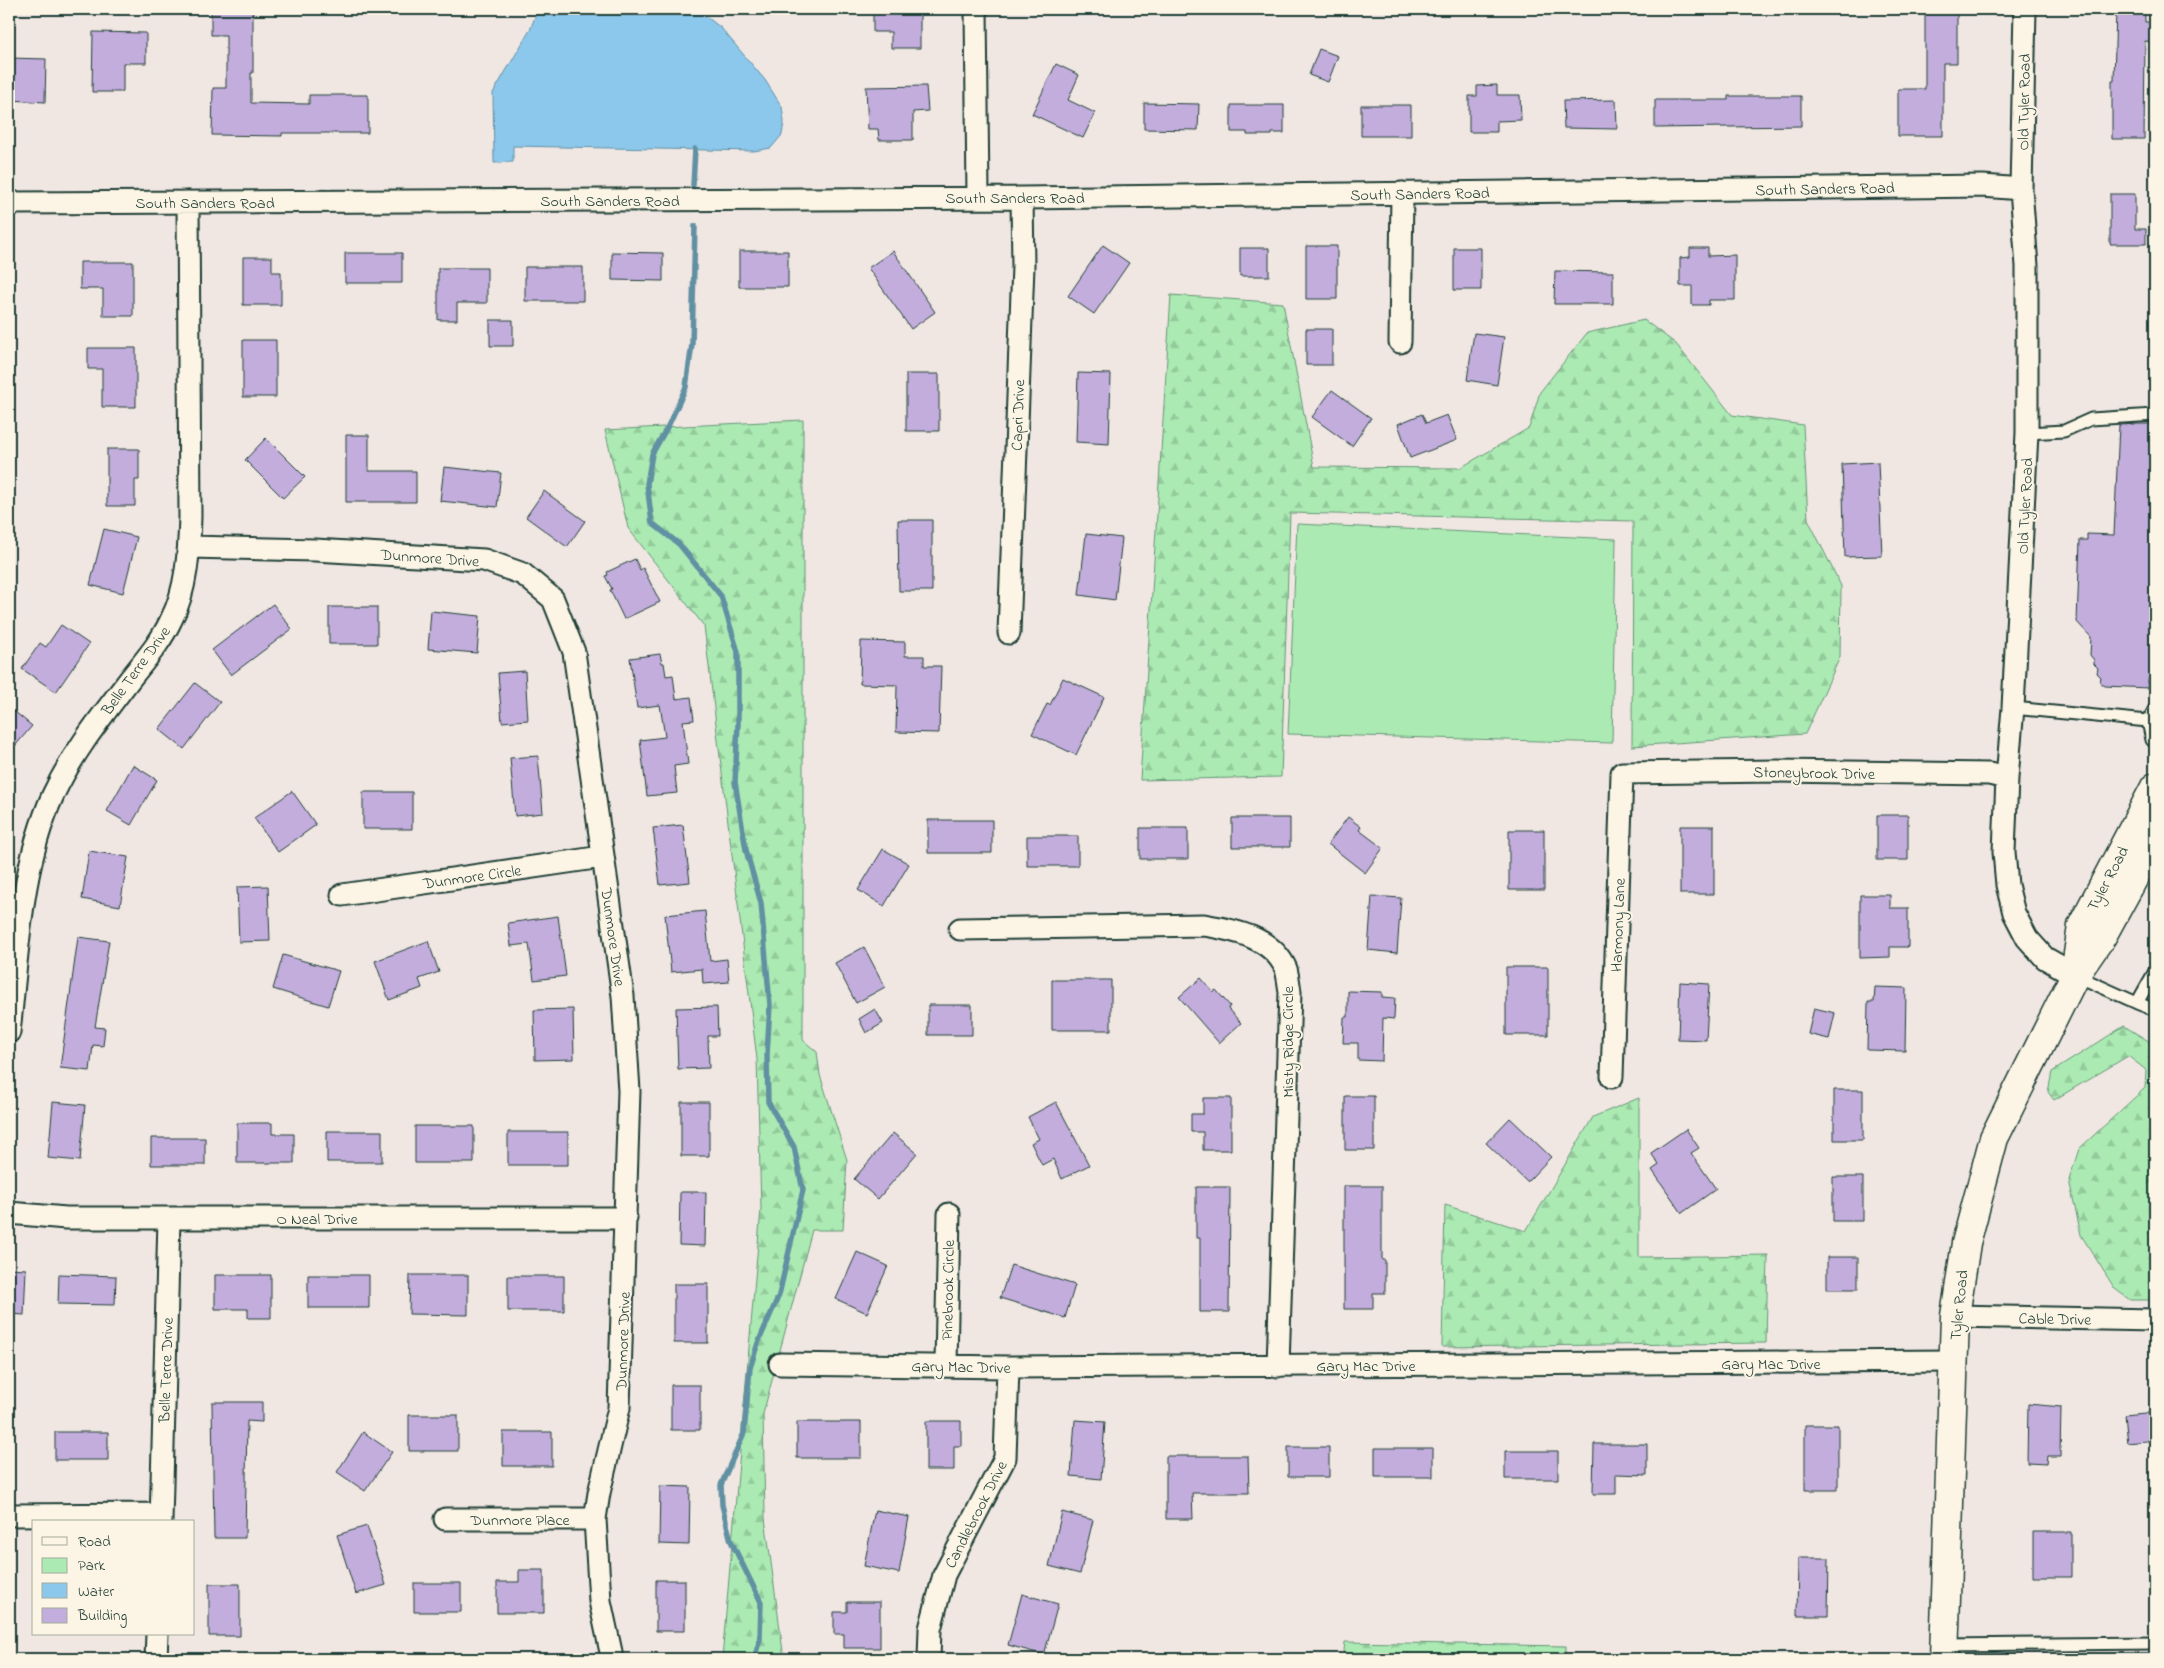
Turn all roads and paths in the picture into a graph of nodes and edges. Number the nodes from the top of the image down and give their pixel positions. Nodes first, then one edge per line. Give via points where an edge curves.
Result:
1 (976, 9) edge
2 (2025, 9) edge
3 (2021, 189) junction
4 (1402, 193) junction
5 (978, 197) junction
6 (1022, 198) junction
7 (9, 202) edge
8 (188, 202) junction
9 (1400, 342) dead end
10 (2155, 415) edge
11 (2027, 433) junction
12 (190, 547) junction
13 (1009, 633) dead end
14 (2013, 708) junction
15 (2155, 708) edge
16 (2148, 721) junction
17 (2155, 742) edge
18 (1622, 773) joint
19 (2007, 778) junction
20 (2155, 787) edge
21 (2155, 839) edge
22 (602, 857) junction
23 (342, 895) dead end
24 (960, 929) dead end
25 (2155, 971) edge
26 (2075, 975) junction
27 (2138, 1003) junction
28 (2155, 1010) edge
29 (9, 1032) edge
30 (1612, 1077) dead end
31 (9, 1213) edge
32 (949, 1214) dead end
33 (626, 1218) junction
34 (169, 1219) junction
35 (1955, 1316) junction
36 (2155, 1320) edge
37 (1953, 1361) junction
38 (780, 1364) dead end
39 (946, 1365) junction
40 (1278, 1366) junction
41 (1008, 1367) junction
42 (9, 1515) edge
43 (161, 1518) edge
44 (444, 1519) dead end
45 (595, 1519) junction
46 (157, 1636) edge
47 (2155, 1643) edge
48 (611, 1652) dead end
49 (1944, 1652) edge
50 (156, 1659) edge
51 (929, 1659) edge

1 - 5 street
2 - 3 street, Old Tyler Road
3 - 4 street, South Sanders Road via 1983,186
3 - 11 street, Old Tyler Road via 2026,266
4 - 6 street, South Sanders Road
4 - 9 street
5 - 6 street, South Sanders Road
5 - 8 street, South Sanders Road
6 - 13 street, Capri Drive via 1023,266
7 - 8 street, South Sanders Road
8 - 12 street, Belle Terre Drive
10 - 11 lane via 2091,420 2064,431
11 - 14 street, Old Tyler Road
12 - 22 street, Dunmore Drive via 315,550 484,560 523,574 553,599 574,652
12 - 29 street, Belle Terre Drive via 172,619 156,646 71,760 52,797 34,846
14 - 16 lane
14 - 19 street, Old Tyler Road
15 - 16 lane
16 - 17 lane
18 - 19 street, Stoneybrook Drive via 1777,771 1989,774
18 - 30 street, Harmony Lane
19 - 26 street, Old Tyler Road via 2004,852 2014,913 2027,938 2045,958
20 - 26 street, Tyler Road via 2082,926
21 - 26 street, Tyler Road via 2102,936
22 - 23 street, Dunmore Circle
22 - 33 street, Dunmore Drive via 623,996 629,1091
24 - 40 street, Misty Ridge Circle via 1204,925 1256,938 1286,969 1290,992
25 - 27 lane
26 - 27 lane
26 - 35 street, Tyler Road via 1994,1138 1966,1243
27 - 28 lane
31 - 34 street, O Neal Drive via 66,1218
32 - 39 street, Pinebrook Circle
33 - 34 street, O Neal Drive
33 - 45 street, Dunmore Drive via 619,1408
34 - 43 street, Belle Terre Drive
35 - 36 street, Cable Drive
35 - 37 street, Tyler Road
37 - 40 street, Gary Mac Drive
37 - 49 street, Tyler Road
38 - 39 street, Gary Mac Drive
39 - 41 street, Gary Mac Drive
40 - 41 street, Gary Mac Drive
41 - 51 street, Candlebrook Drive via 1005,1458 944,1575 930,1629
42 - 43 street
44 - 45 street, Dunmore Place
45 - 48 street, Dunmore Drive via 600,1601
46 - 50 street
47 - 49 lane

